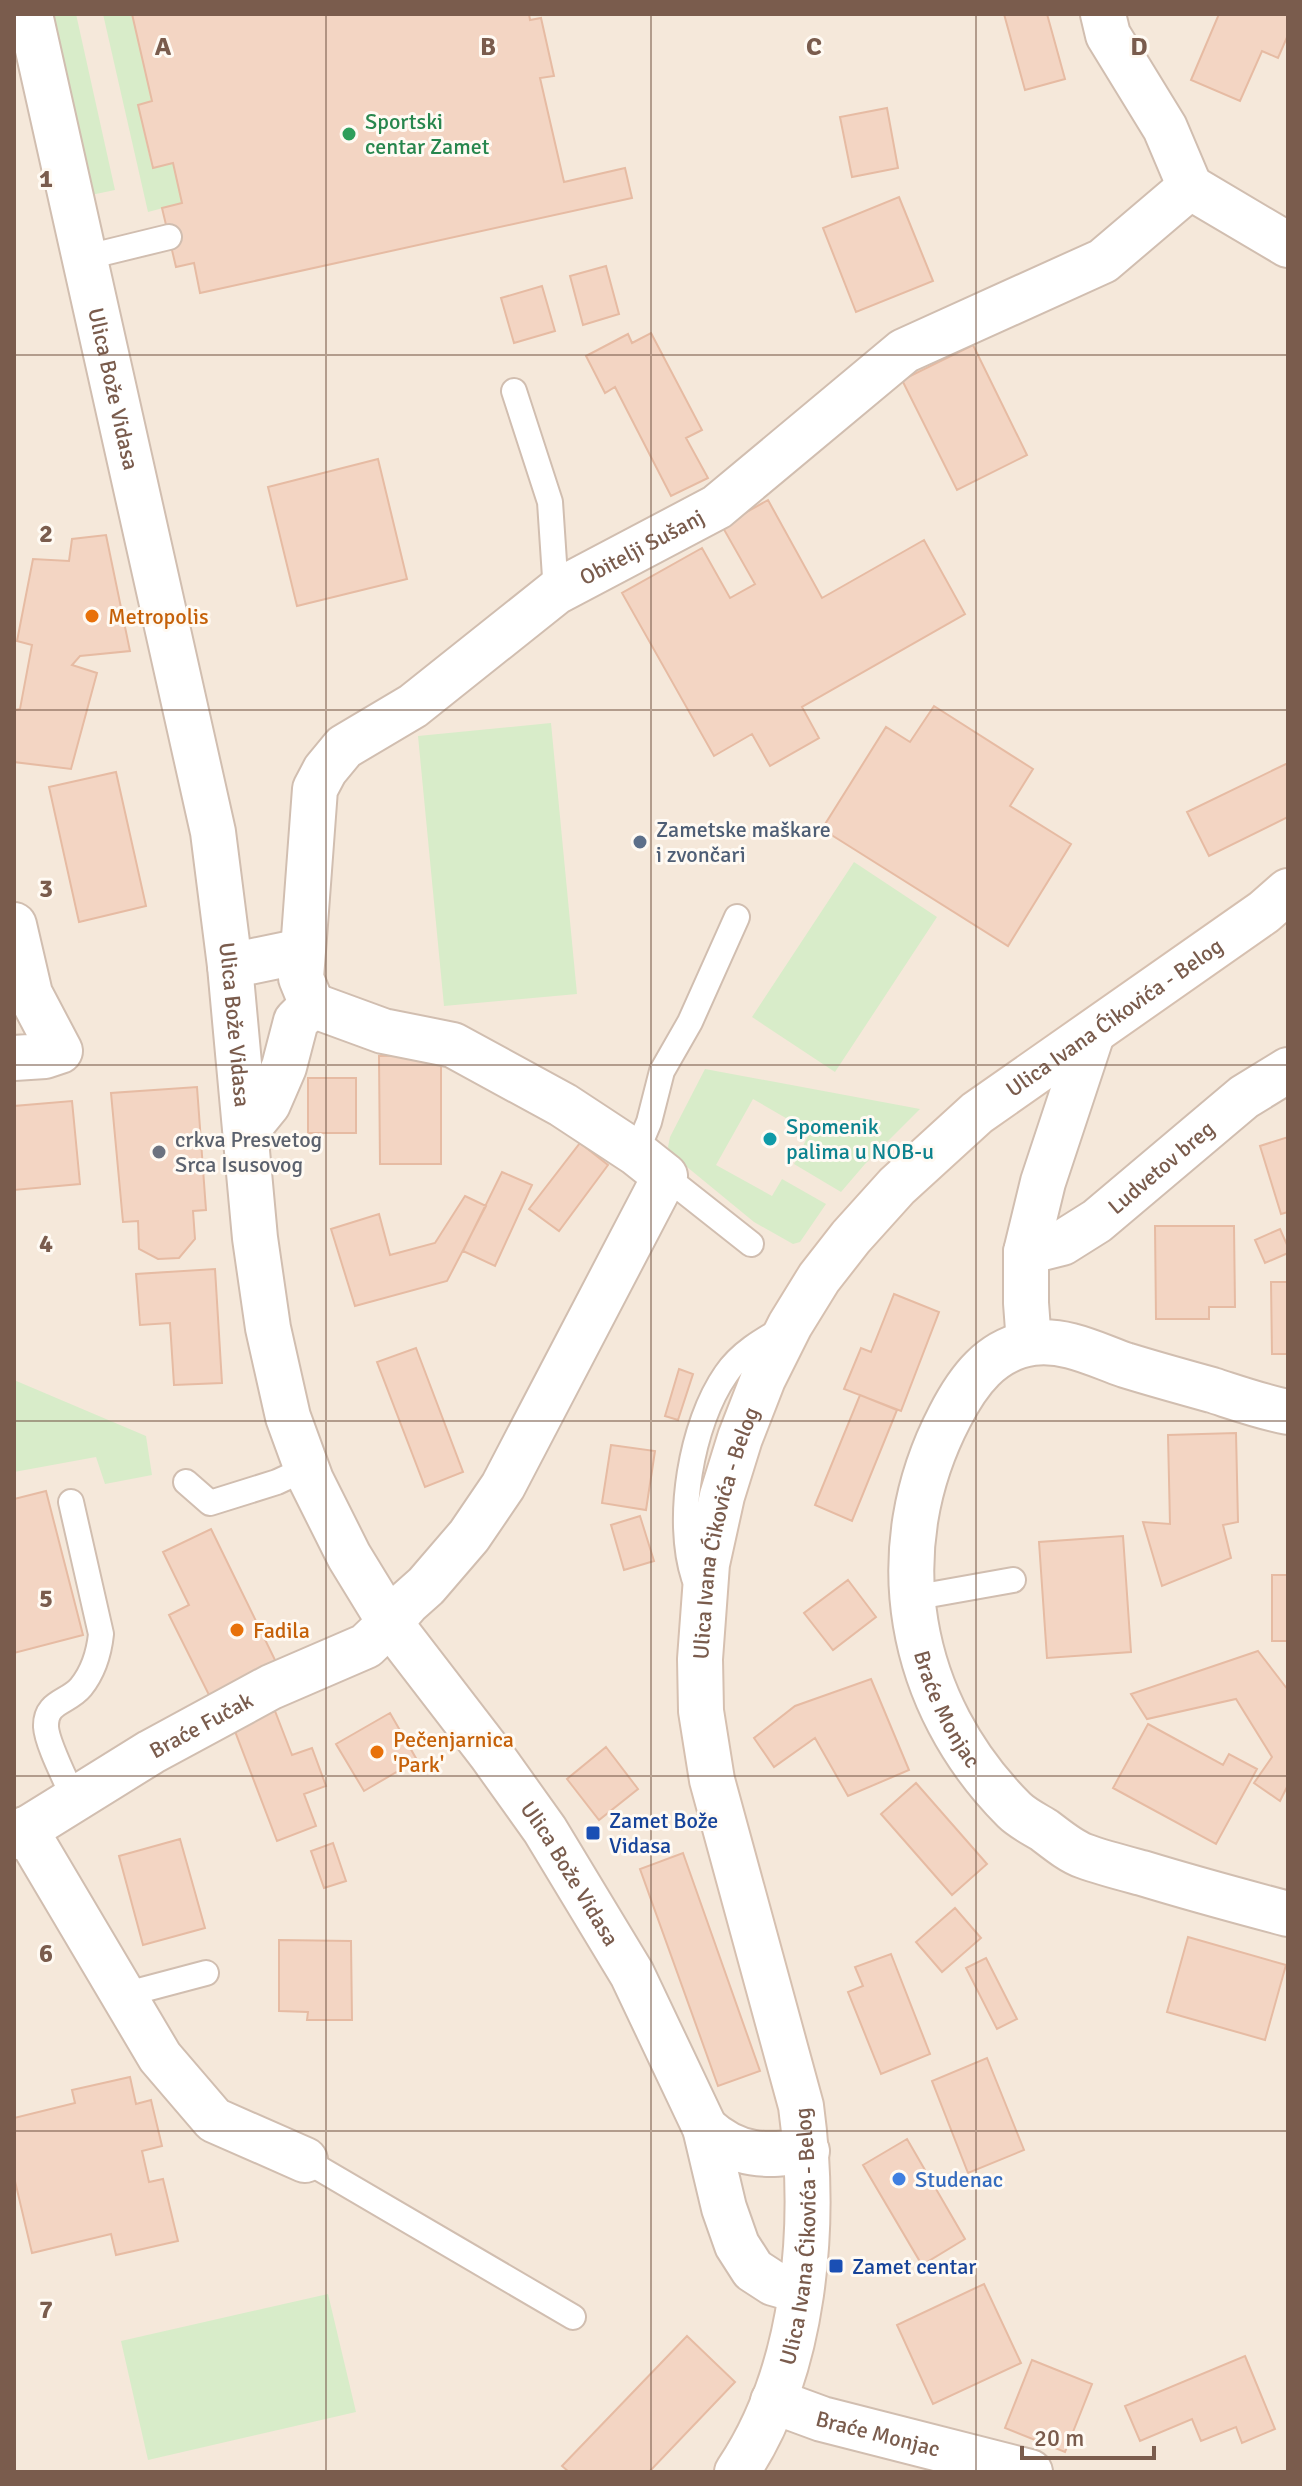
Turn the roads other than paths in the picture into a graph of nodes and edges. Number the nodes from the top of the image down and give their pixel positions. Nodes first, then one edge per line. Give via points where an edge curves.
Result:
1 (30, 14) edge
2 (1103, 14) edge
3 (1190, 187) junction
4 (169, 237) dead end
5 (1288, 245) edge
6 (83, 258) junction
7 (514, 391) dead end
8 (556, 592) junction
9 (1288, 891) edge
10 (737, 917) dead end
11 (14, 925) edge
12 (302, 951) junction
13 (230, 966) junction
14 (312, 1005) junction
15 (1092, 1034) junction
16 (14, 1058) edge
17 (1288, 1070) edge
18 (246, 1131) junction
19 (650, 1165) junction
20 (751, 1244) dead end
21 (1026, 1252) junction
22 (1029, 1343) junction
23 (1288, 1412) edge
24 (307, 1468) junction
25 (186, 1482) dead end
26 (71, 1502) dead end
27 (1013, 1580) dead end
28 (912, 1598) junction
29 (390, 1623) junction
30 (74, 1799) junction
31 (19, 1833) edge
32 (1288, 1914) edge
33 (206, 1973) dead end
34 (123, 1995) junction
35 (705, 2128) junction
36 (807, 2151) junction
37 (305, 2160) joint
38 (801, 2291) junction
39 (573, 2317) dead end
40 (773, 2401) junction
41 (737, 2472) edge
42 (1030, 2472) edge

1 - 6 street, Ulica Bože Vidasa
2 - 3 street via 1108,35 1165,128
3 - 5 street
3 - 8 street, Obitelji Sušanj via 1103,261 904,351 717,507
4 - 6 lane
6 - 13 street, Ulica Bože Vidasa via 202,776
7 - 8 lane via 550,502
8 - 12 street, Obitelji Sušanj via 413,706 344,747 325,770 315,789
9 - 15 street, Ulica Ivana Ćikovića - Belog
10 - 19 lane via 662,1071 649,1122
11 - 16 street via 30,994 60,1051
12 - 13 street
12 - 14 street, Obitelji Sušanj via 301,978
13 - 18 street, Ulica Bože Vidasa
14 - 18 street via 296,1021 268,1104
14 - 19 street via 383,1031 453,1045 563,1105
15 - 21 street via 1043,1182
15 - 36 street, Ulica Ivana Ćikovića - Belog via 977,1113 897,1186 851,1237 819,1278 763,1379 722,1496 707,1564 701,1711 712,1780 801,2106
17 - 21 street, Ludvetov breg via 1244,1097 1097,1221 1062,1243
18 - 24 street, Ulica Bože Vidasa via 268,1328 288,1417
19 - 20 lane
19 - 29 street, Braće Fučak via 503,1486 469,1536
21 - 22 street
22 - 23 street via 1067,1344
22 - 28 street, Braće Monjac via 981,1368 935,1444 913,1530
24 - 25 lane via 210,1503
24 - 29 street, Ulica Bože Vidasa via 349,1556
26 - 30 lane via 101,1634 98,1656 80,1689 48,1713 46,1730
27 - 28 lane
28 - 32 street, Braće Monjac via 929,1680 960,1741 1016,1813 1082,1855
29 - 30 street, Braće Fučak via 366,1646 271,1687
29 - 35 street, Ulica Bože Vidasa via 545,1830 632,1974
30 - 31 street, Braće Fučak
31 - 34 street
33 - 34 lane
34 - 37 street via 160,2057 214,2120
35 - 36 street via 722,2143 746,2152
35 - 38 street, Ulica Bože Vidasa via 737,2245 753,2270
36 - 38 street, Ulica Ivana Ćikovića - Belog
37 - 39 lane
38 - 40 street, Ulica Ivana Ćikovića - Belog
40 - 41 street, Ulica Ivana Ćikovića - Belog
40 - 42 street, Braće Monjac via 822,2419

